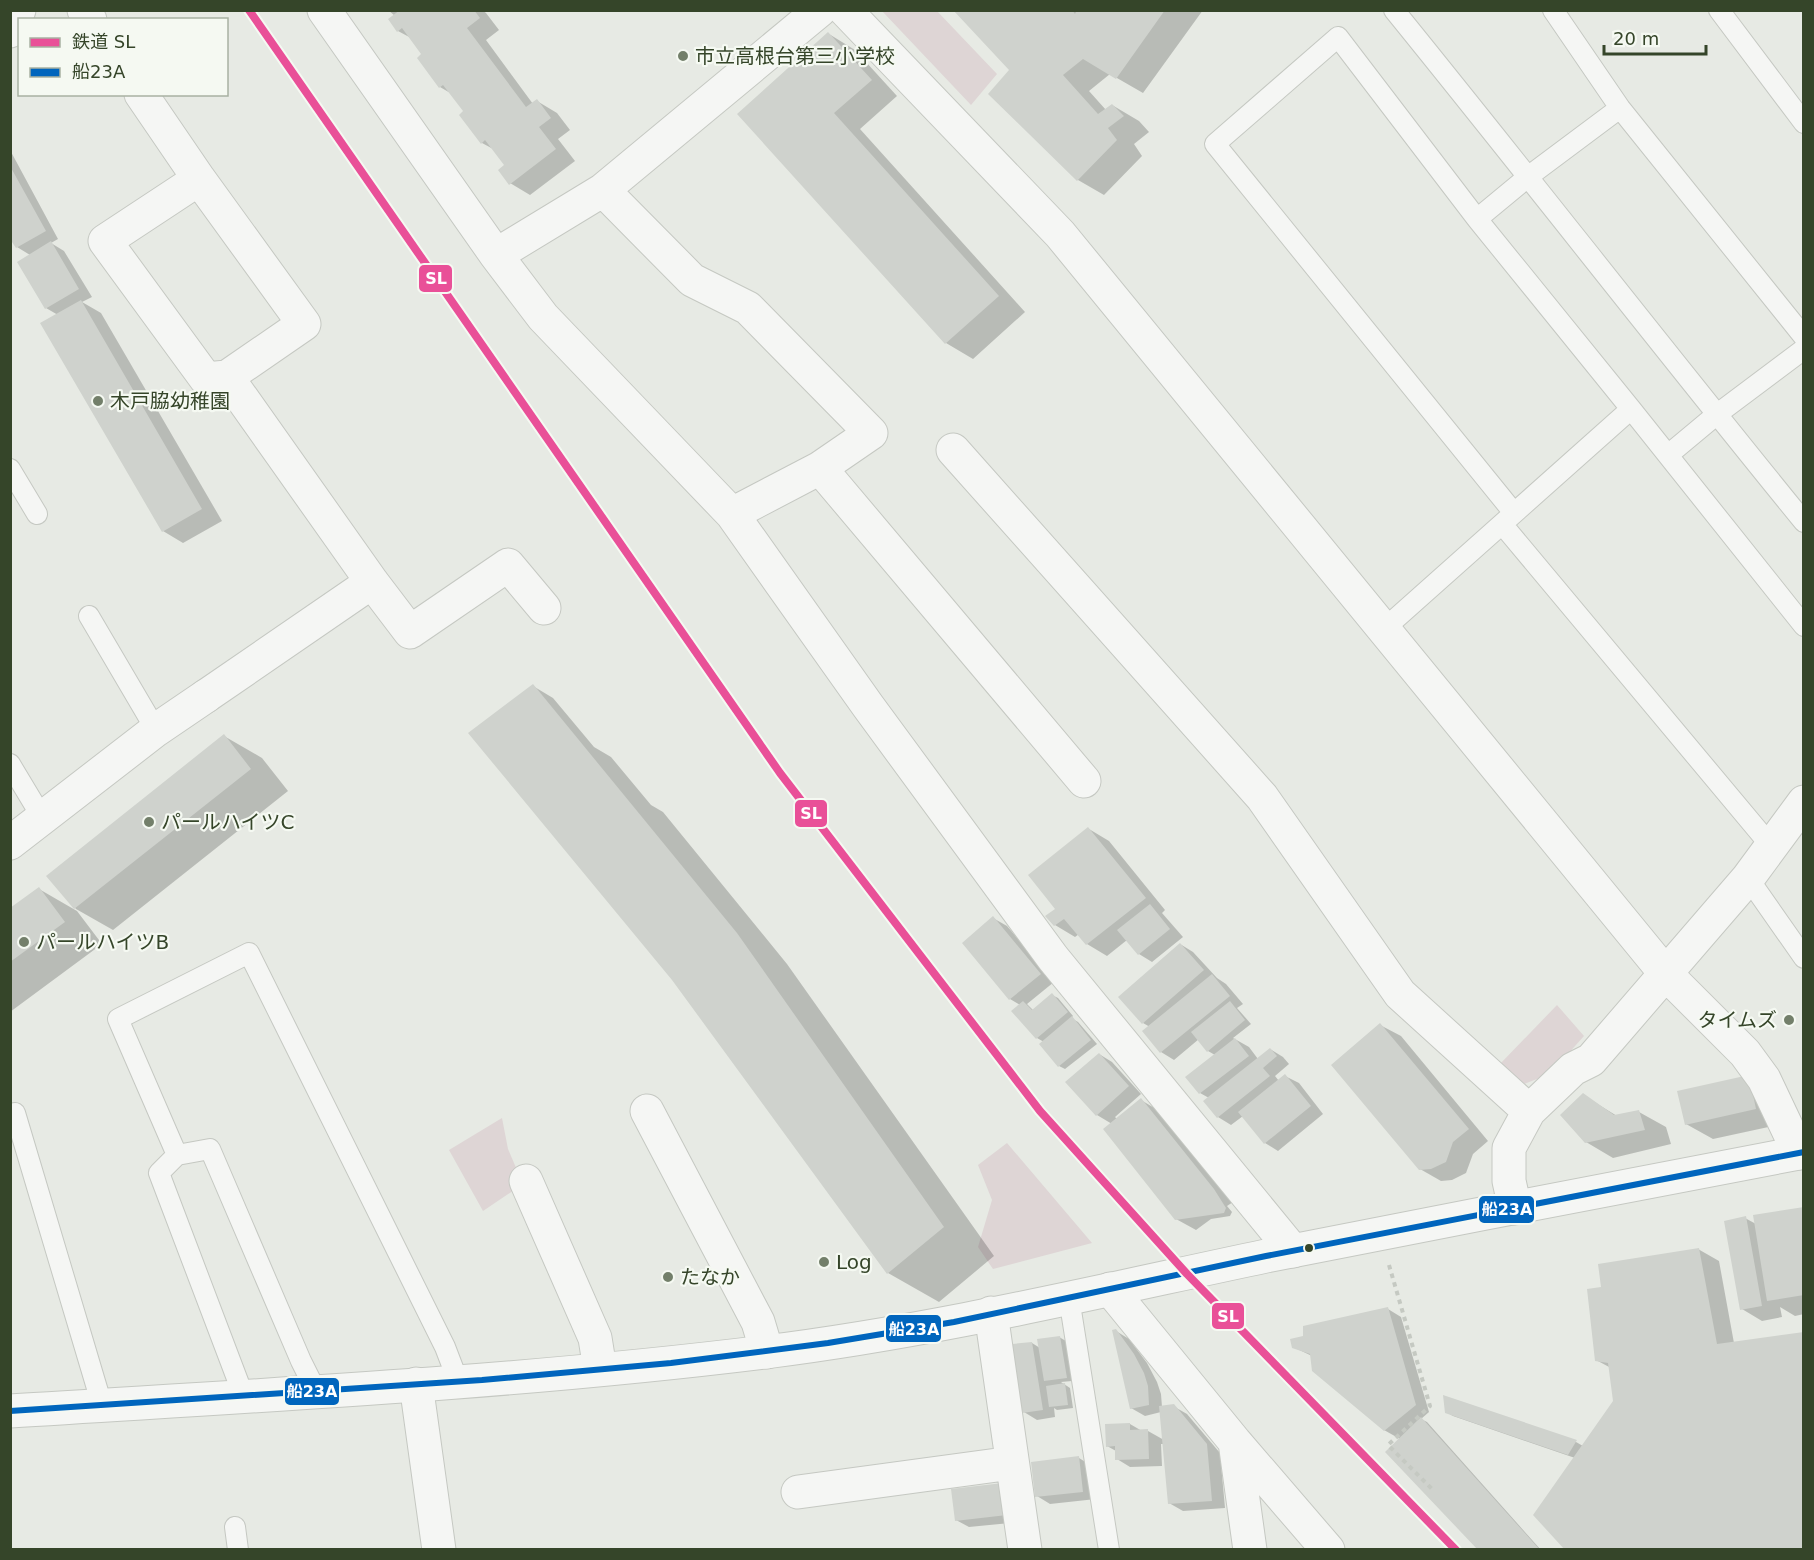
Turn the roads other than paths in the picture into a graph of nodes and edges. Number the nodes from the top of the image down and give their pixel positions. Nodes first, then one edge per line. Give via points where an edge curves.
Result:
1 (19, 10) edge
2 (324, 10) edge
3 (820, 10) edge
4 (845, 10) edge
5 (1394, 10) edge
6 (1553, 10) edge
7 (1719, 10) edge
8 (10, 31) edge
9 (142, 96) edge
10 (1620, 108) junction
11 (1803, 123) edge
12 (1529, 176) junction
13 (199, 178) junction
14 (603, 190) junction
15 (1477, 219) junction
16 (496, 255) junction
17 (1803, 337) edge
18 (1803, 349) edge
19 (227, 377) junction
20 (1631, 409) junction
21 (1716, 415) junction
22 (953, 450) dead end
23 (1668, 455) junction
24 (820, 468) junction
25 (10, 469) edge
26 (37, 514) dead end
27 (732, 514) junction
28 (1508, 518) junction
29 (1803, 522) edge
30 (372, 582) junction
31 (544, 608) dead end
32 (89, 616) dead end
33 (1803, 626) edge
34 (1384, 629) junction
35 (156, 730) junction
36 (10, 764) edge
37 (1084, 781) dead end
38 (1803, 802) edge
39 (43, 819) junction
40 (10, 843) edge
41 (1771, 846) junction
42 (1748, 878) junction
43 (1803, 958) edge
44 (1666, 974) junction
45 (647, 1111) dead end
46 (1529, 1112) junction
47 (10, 1114) edge
48 (1801, 1153) edge
49 (177, 1155) junction
50 (526, 1181) dead end
51 (1515, 1208) junction
52 (1293, 1251) junction
53 (1110, 1289) junction
54 (1069, 1298) junction
55 (991, 1313) junction
56 (767, 1352) junction
57 (600, 1369) junction
58 (458, 1381) junction
59 (416, 1384) junction
60 (317, 1393) junction
61 (244, 1397) junction
62 (102, 1405) junction
63 (10, 1411) edge
64 (1235, 1442) junction
65 (1012, 1463) junction
66 (798, 1491) dead end
67 (235, 1527) dead end
68 (238, 1550) edge
69 (439, 1550) edge
70 (1025, 1550) edge
71 (1109, 1550) edge
72 (1250, 1550) edge
73 (1328, 1550) edge

1 - 8 street
2 - 16 street
3 - 14 street
4 - 34 street via 1060,234
5 - 12 lane
6 - 10 lane
7 - 11 lane
9 - 13 street
10 - 12 lane
10 - 17 lane
12 - 15 lane
12 - 21 lane
13 - 19 street via 304,324
13 - 19 street via 105,241 206,380
14 - 16 street
14 - 24 street via 692,280 748,308 871,433
15 - 20 lane
15 - 28 lane via 1338,36 1215,144
16 - 27 street via 543,317
18 - 21 lane
19 - 30 street
20 - 23 lane
20 - 28 lane
21 - 23 lane
21 - 29 lane
22 - 46 street via 1262,797 1400,994
23 - 33 lane
24 - 27 street
24 - 37 street
25 - 26 lane
27 - 52 street via 1053,958
28 - 34 lane
28 - 41 lane
30 - 31 street via 410,632 508,565
30 - 35 street
32 - 35 lane
34 - 44 street
35 - 39 street
36 - 39 lane
38 - 41 street
39 - 40 street
41 - 42 street
42 - 43 lane
42 - 44 street
44 - 46 street via 1591,1060 1573,1069
44 - 48 street via 1745,1053 1764,1079
45 - 56 street via 758,1322
46 - 51 street via 1509,1148 1509,1181
47 - 62 lane via 15,1113
48 - 51 street
49 - 58 lane via 118,1019 249,953 445,1347
49 - 60 lane via 210,1149
49 - 61 lane via 159,1173
50 - 57 street via 595,1338
51 - 52 street
52 - 53 street
53 - 54 street
53 - 64 street
54 - 55 street
54 - 71 lane
55 - 56 street
55 - 65 street
56 - 57 street
57 - 58 street
58 - 59 street
59 - 60 street
59 - 69 street
60 - 61 street
61 - 62 street
62 - 63 street
64 - 72 street
64 - 73 street
65 - 66 street
65 - 70 street
67 - 68 lane

